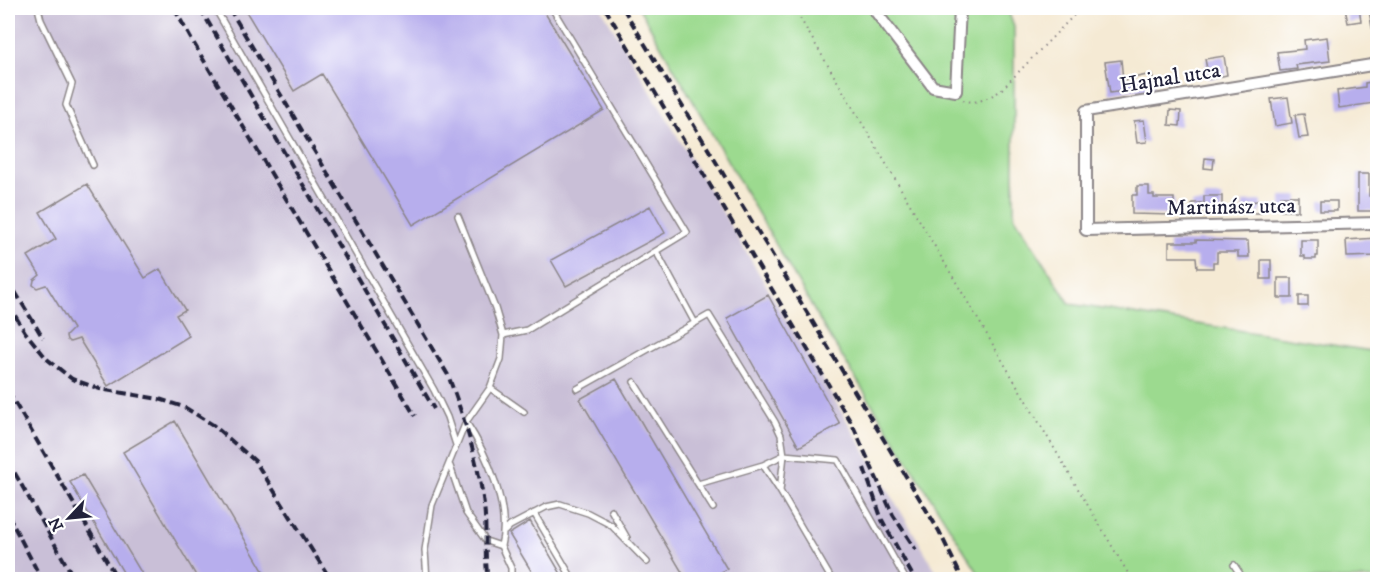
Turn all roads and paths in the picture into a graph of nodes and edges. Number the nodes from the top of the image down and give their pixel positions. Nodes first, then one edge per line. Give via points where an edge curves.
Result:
1 (38, 8) edge
2 (215, 8) edge
3 (552, 8) edge
4 (794, 8) edge
5 (873, 8) edge
6 (960, 8) edge
7 (1081, 8) edge
8 (1375, 8) edge
9 (1377, 26) edge
10 (1377, 64) edge
11 (956, 91) junction
12 (93, 165) dead end
13 (458, 216) dead end
14 (1377, 223) edge
15 (1086, 230) joint
16 (656, 251) junction
17 (695, 323) junction
18 (503, 335) junction
19 (634, 382) dead end
20 (490, 388) junction
21 (577, 388) dead end
22 (524, 412) dead end
23 (466, 422) junction
24 (456, 445) junction
25 (784, 455) junction
26 (763, 465) junction
27 (450, 466) junction
28 (698, 484) junction
29 (780, 491) junction
30 (713, 508) dead end
31 (611, 510) dead end
32 (534, 513) junction
33 (505, 531) junction
34 (501, 546) junction
35 (632, 547) junction
36 (647, 562) dead end
37 (1234, 565) dead end
38 (427, 579) edge
39 (511, 579) edge
40 (573, 579) edge
41 (832, 579) edge
42 (906, 579) edge
43 (1132, 579) edge
44 (1244, 579) edge

1 - 12 lane via 40,20 72,84 66,105
2 - 24 lane via 434,390
3 - 16 lane via 687,232
4 - 43 path
5 - 11 street via 933,87
6 - 11 street
7 - 11 path via 1000,91 984,100 968,102
8 - 9 street
10 - 15 street, Hajnal utca via 1086,111
13 - 18 lane
14 - 15 street, Martinász utca
16 - 17 lane
16 - 18 lane via 527,330
17 - 21 lane
17 - 25 lane via 709,315 775,422
18 - 20 lane via 501,359
19 - 28 lane
20 - 22 lane
20 - 23 lane
23 - 24 lane
23 - 33 lane via 480,444 499,496
24 - 27 lane
25 - 26 lane
25 - 29 lane
25 - 42 lane via 838,460
26 - 28 lane
26 - 29 lane
27 - 34 lane via 466,513 486,541
27 - 38 lane via 432,505 425,550
28 - 30 lane
29 - 41 lane
31 - 35 lane
32 - 33 lane
32 - 35 lane via 560,504 588,513 611,525
32 - 40 lane
33 - 34 lane
34 - 39 lane via 511,568
35 - 36 lane
37 - 44 lane

